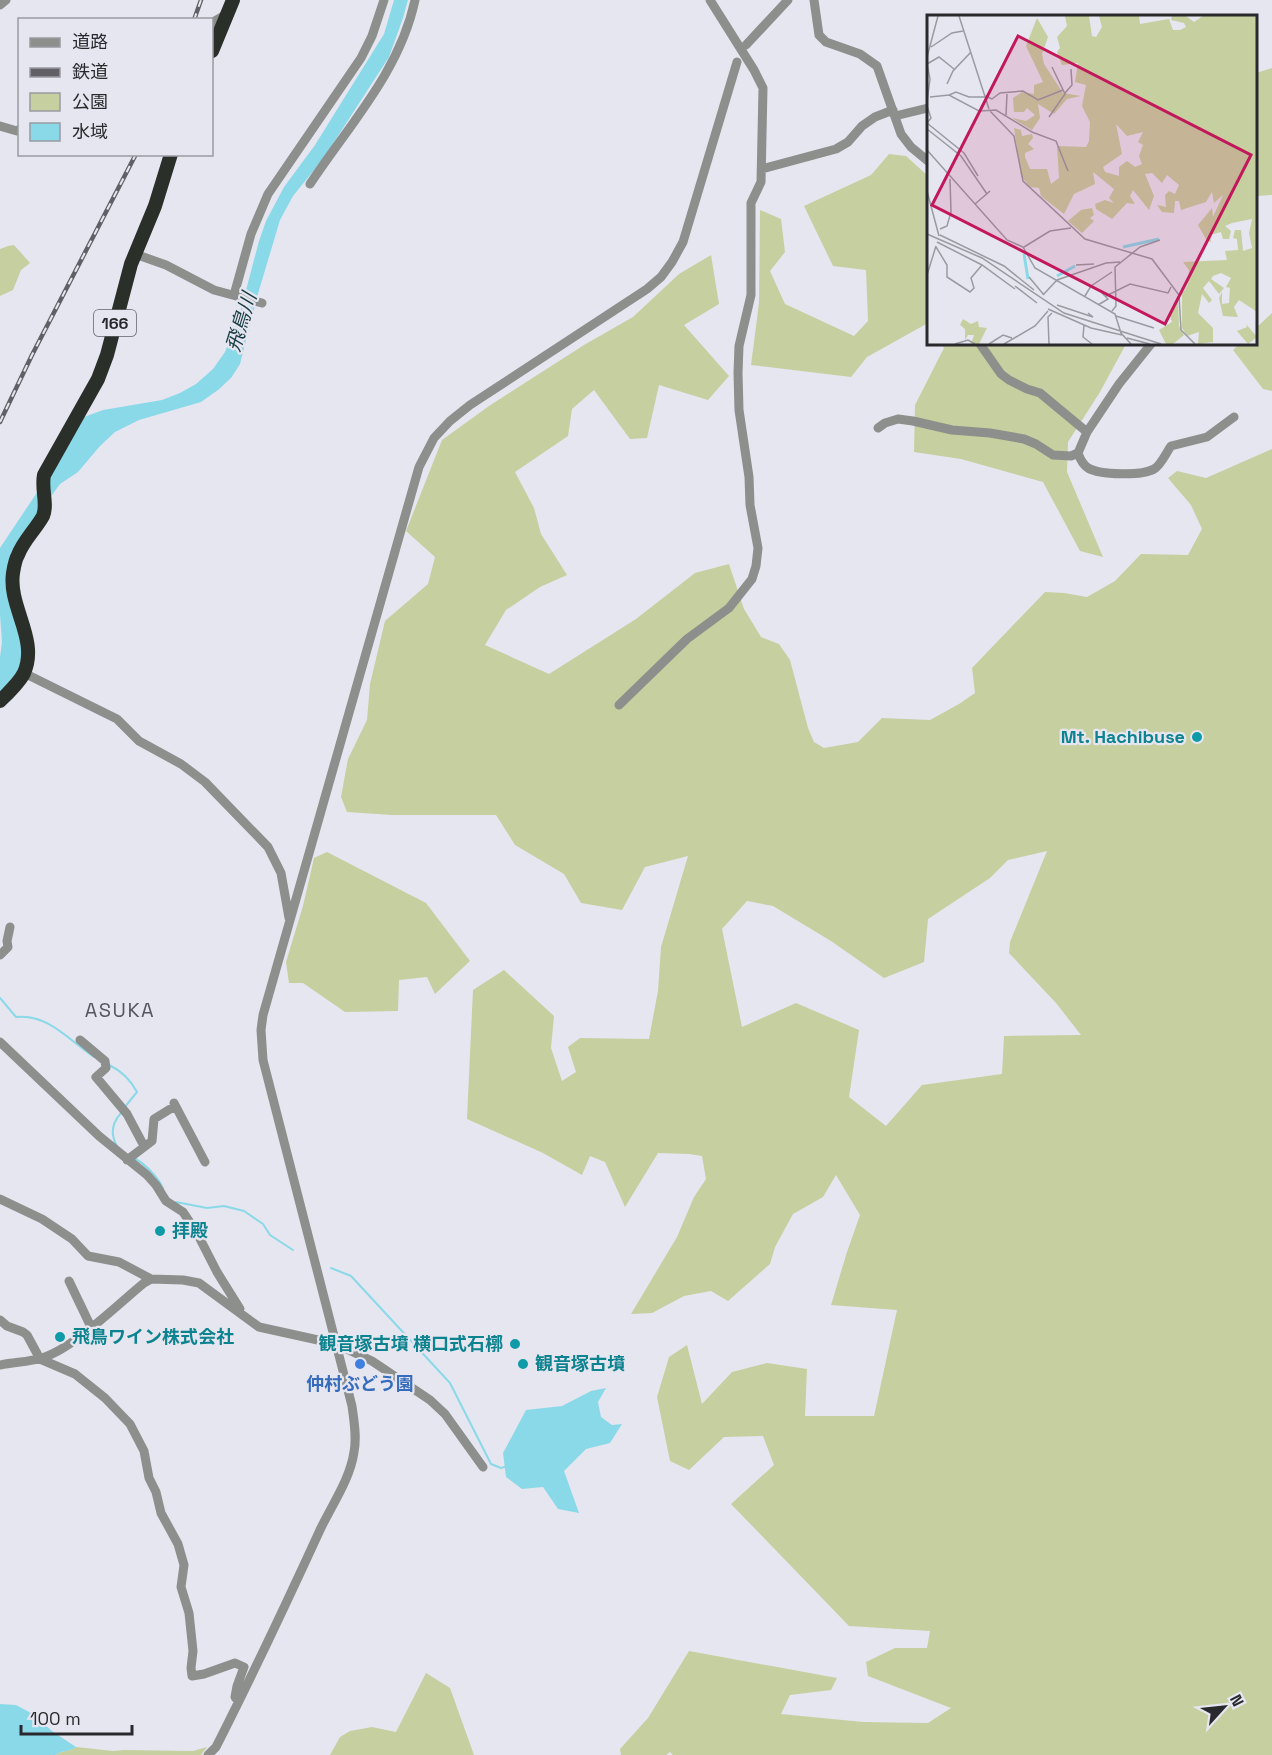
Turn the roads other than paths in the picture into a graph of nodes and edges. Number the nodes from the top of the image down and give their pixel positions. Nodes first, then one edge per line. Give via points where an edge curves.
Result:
1 (6, 0) edge
2 (233, 0) edge
3 (384, 0) edge
4 (415, 0) edge
5 (710, 0) edge
6 (788, 0) edge
7 (814, 0) edge
8 (0, 5) edge
9 (227, 14) junction
10 (213, 24) edge
11 (746, 45) dead end
12 (213, 49) edge
13 (737, 62) dead end
14 (927, 108) edge
15 (894, 113) junction
16 (0, 126) edge
17 (18, 130) edge
18 (170, 156) edge
19 (927, 160) edge
20 (762, 169) junction
21 (310, 184) dead end
22 (135, 254) junction
23 (238, 296) junction
24 (260, 302) dead end
25 (981, 345) edge
26 (1150, 345) edge
27 (1234, 417) dead end
28 (878, 428) dead end
29 (1087, 432) junction
30 (1078, 453) junction
31 (24, 673) junction
32 (0, 701) edge
33 (619, 705) dead end
34 (289, 922) junction
35 (10, 927) dead end
36 (0, 955) edge
37 (80, 1040) dead end
38 (0, 1042) edge
39 (144, 1146) junction
40 (130, 1158) junction
41 (205, 1162) dead end
42 (0, 1199) edge
43 (151, 1279) junction
44 (69, 1281) dead end
45 (244, 1317) junction
46 (0, 1320) edge
47 (91, 1327) junction
48 (336, 1344) junction
49 (40, 1359) junction
50 (0, 1365) edge
51 (483, 1467) dead end
52 (238, 1701) junction
53 (208, 1755) edge

1 - 8 street
2 - 9 highway
3 - 23 street via 362,58 268,194 251,234
4 - 21 street via 406,32 378,88
5 - 20 street via 763,88
6 - 11 street
7 - 15 street via 819,35 877,66
9 - 10 street
9 - 12 highway
13 - 34 street via 683,242 661,277 630,302 459,413 434,438 419,467
14 - 15 street
15 - 19 street via 900,134
15 - 20 street via 875,117 837,149
16 - 17 street
18 - 22 highway, 166
20 - 33 street via 752,203 751,295 739,346 738,374 750,505 758,548 756,566 752,579 729,608 687,639
22 - 23 street via 214,290
22 - 31 highway, 166 via 98,379 44,475 44,514 18,554 13,575 14,597 26,636
23 - 24 street
25 - 29 street via 1001,374 1040,393
26 - 29 street
27 - 30 street via 1207,437 1171,446 1156,468 1144,473 1091,470
28 - 30 street via 898,419 1024,439 1053,455 1066,457
29 - 30 street
31 - 32 highway
31 - 34 street via 117,719 139,741 205,782 268,847 281,873
34 - 48 street via 263,1014 262,1059
35 - 36 street via 8,947
37 - 39 street via 106,1064 96,1077
38 - 40 street via 99,1136
39 - 40 street
39 - 41 street via 152,1141 154,1119 174,1104
40 - 45 street via 148,1174 166,1201 183,1212
42 - 43 street via 42,1219 72,1239 88,1256 119,1262
43 - 45 street via 200,1283
43 - 47 street
44 - 47 street
45 - 48 street via 260,1327
46 - 49 street via 27,1335
47 - 49 street
48 - 51 street via 384,1368 430,1400 445,1414
48 - 52 street via 352,1406 354,1454
49 - 50 street
49 - 52 street via 75,1374 130,1424 144,1451 161,1513 184,1565 181,1587 189,1613 192,1676 235,1663 244,1667 235,1697
52 - 53 street via 216,1747

